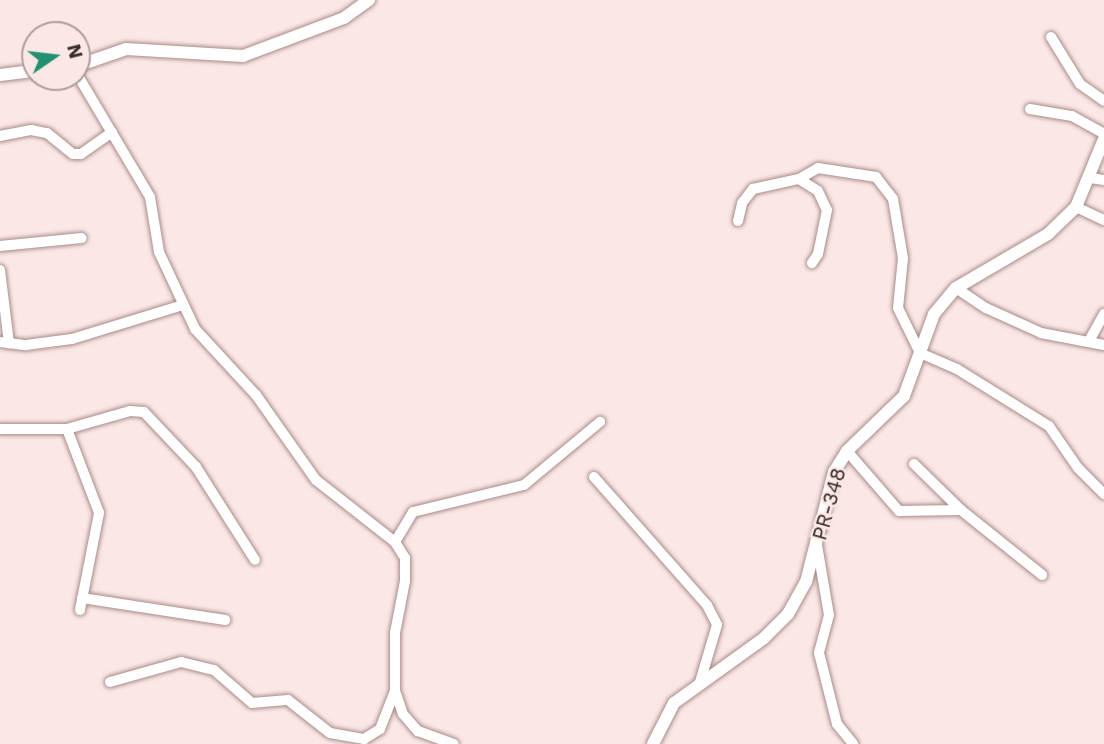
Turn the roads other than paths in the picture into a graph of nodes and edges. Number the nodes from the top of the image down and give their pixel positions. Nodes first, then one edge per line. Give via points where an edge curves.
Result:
1 (369, 0) edge
2 (1051, 37) dead end
3 (91, 61) edge
4 (21, 73) edge
5 (0, 75) edge
6 (87, 91) edge
7 (1104, 101) edge
8 (1030, 109) dead end
9 (112, 132) junction
10 (0, 136) edge
11 (1104, 137) edge
12 (1090, 178) junction
13 (799, 179) junction
14 (1104, 180) edge
15 (1076, 207) junction
16 (1104, 219) edge
17 (738, 221) dead end
18 (82, 238) dead end
19 (0, 246) edge
20 (812, 262) dead end
21 (0, 270) edge
22 (956, 288) junction
23 (183, 305) junction
24 (1104, 314) edge
25 (1088, 341) junction
26 (5, 342) edge
27 (1104, 345) edge
28 (920, 354) junction
29 (600, 422) dead end
30 (0, 429) edge
31 (67, 429) junction
32 (847, 451) junction
33 (914, 464) dead end
34 (593, 477) dead end
35 (1104, 494) edge
36 (961, 510) junction
37 (395, 542) junction
38 (817, 545) junction
39 (255, 560) dead end
40 (1042, 575) dead end
41 (82, 598) junction
42 (80, 610) dead end
43 (225, 620) dead end
44 (110, 682) dead end
45 (700, 682) junction
46 (395, 691) junction
47 (454, 744) edge
48 (653, 744) edge
49 (853, 744) edge

1 - 3 street via 344,18 243,56 126,49
2 - 7 street via 1080,84
4 - 5 street
6 - 9 street
8 - 11 street via 1072,116
9 - 10 street via 81,154 73,154 47,133 31,130
9 - 23 street via 150,197 159,252
11 - 12 street, PR-348 / PR-348
12 - 14 street
12 - 15 street, PR-348 / PR-348
13 - 17 street via 753,189 742,203
13 - 20 street via 818,191 827,210 818,254
13 - 28 street via 818,168 876,177 893,199 903,258 898,308
15 - 16 street
15 - 22 street, PR-348 / PR-348 via 1048,234
18 - 19 street
21 - 26 street
22 - 25 street via 1041,332
22 - 28 street, PR-348 / PR-348 via 934,314
23 - 26 street via 72,338
23 - 37 street via 195,329 256,395 316,480
24 - 25 street
25 - 27 street
28 - 32 street, PR-348 / PR-348 via 904,396
28 - 35 street via 957,369 1049,426 1078,468
29 - 37 street via 524,485 413,512
30 - 31 street
31 - 39 street via 130,411 144,412 156,420 196,467
31 - 41 street via 99,513
32 - 36 street via 900,511
32 - 38 street, PR-348 / PR-348 via 835,472
33 - 36 street
34 - 45 street via 707,606 717,625
36 - 40 street
37 - 46 street via 405,558 395,633
38 - 45 street, PR-348 / PR-348 via 806,582 788,614 764,638
38 - 49 street via 829,615 819,653 837,724
41 - 42 street
41 - 43 street
44 - 46 street via 181,662 214,670 252,703 288,700 330,733 364,739 380,729
45 - 48 street, PR-348 / PR-348 via 674,703
46 - 47 street via 402,714 418,731

